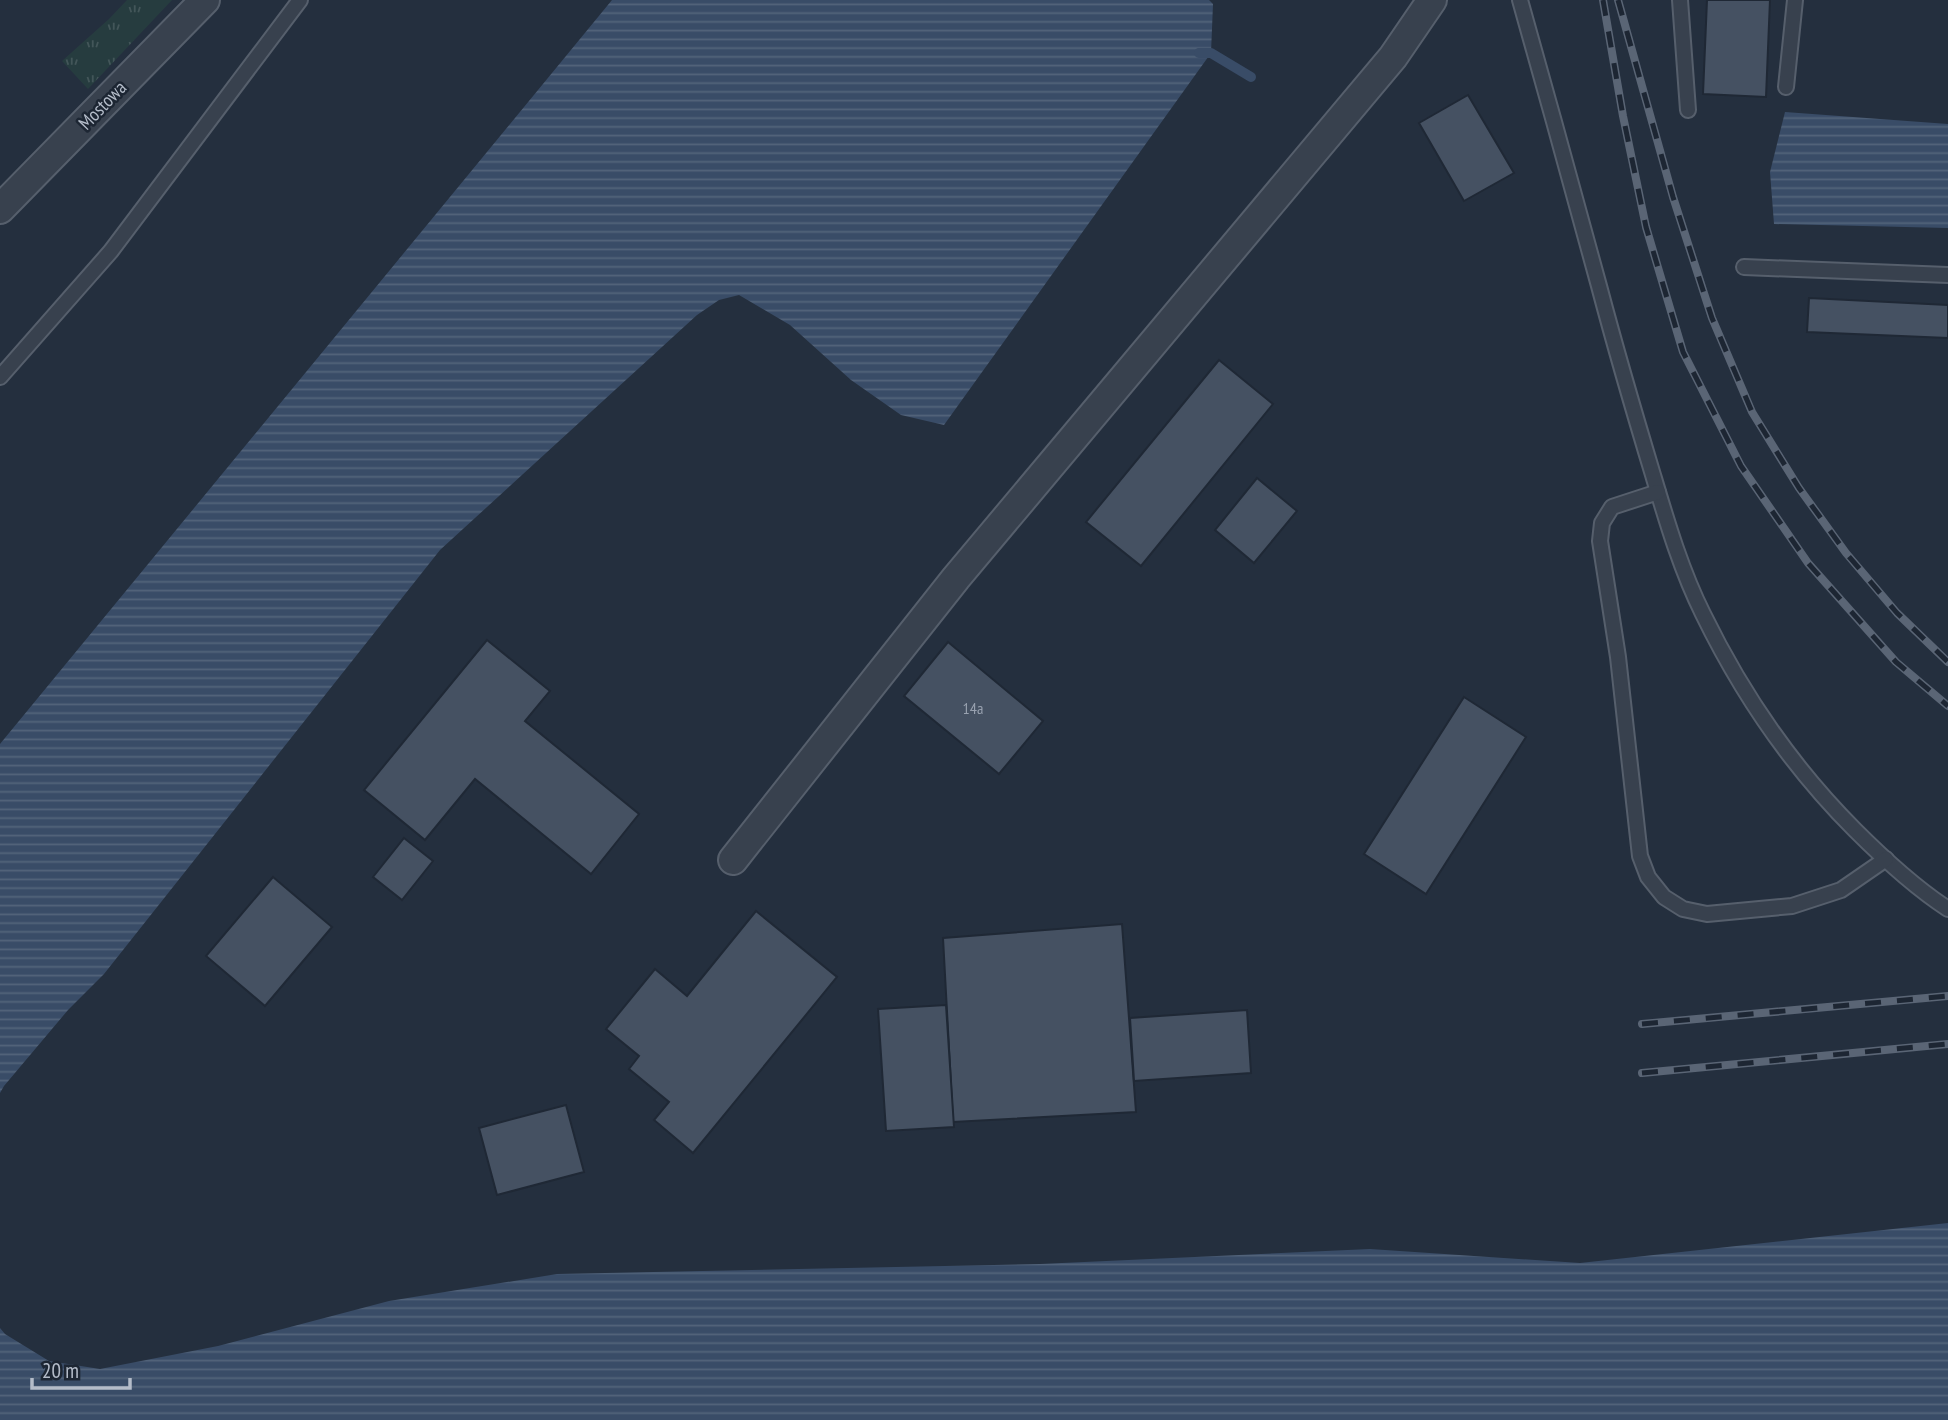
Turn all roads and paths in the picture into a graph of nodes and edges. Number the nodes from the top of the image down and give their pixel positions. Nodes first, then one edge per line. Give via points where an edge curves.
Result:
1 (205, 0) edge
2 (300, 0) edge
3 (1432, 0) edge
4 (1520, 0) edge
5 (1680, 0) edge
6 (1796, 0) edge
7 (1786, 87) dead end
8 (1688, 110) dead end
9 (0, 209) edge
10 (1744, 267) dead end
11 (1948, 275) edge
12 (0, 377) edge
13 (1658, 492) junction
14 (1886, 859) junction
15 (733, 860) dead end
16 (1948, 909) edge

1 - 9 street, Mostowa
2 - 12 lane via 111,251
3 - 15 street via 1393,57 971,559
4 - 13 lane
5 - 8 lane
6 - 7 lane
10 - 11 lane
13 - 14 lane via 1702,612 1757,710 1832,807
13 - 14 lane via 1612,507 1602,523 1600,541 1640,856 1648,877 1664,897 1683,909 1707,914 1792,906 1840,890
14 - 16 lane

